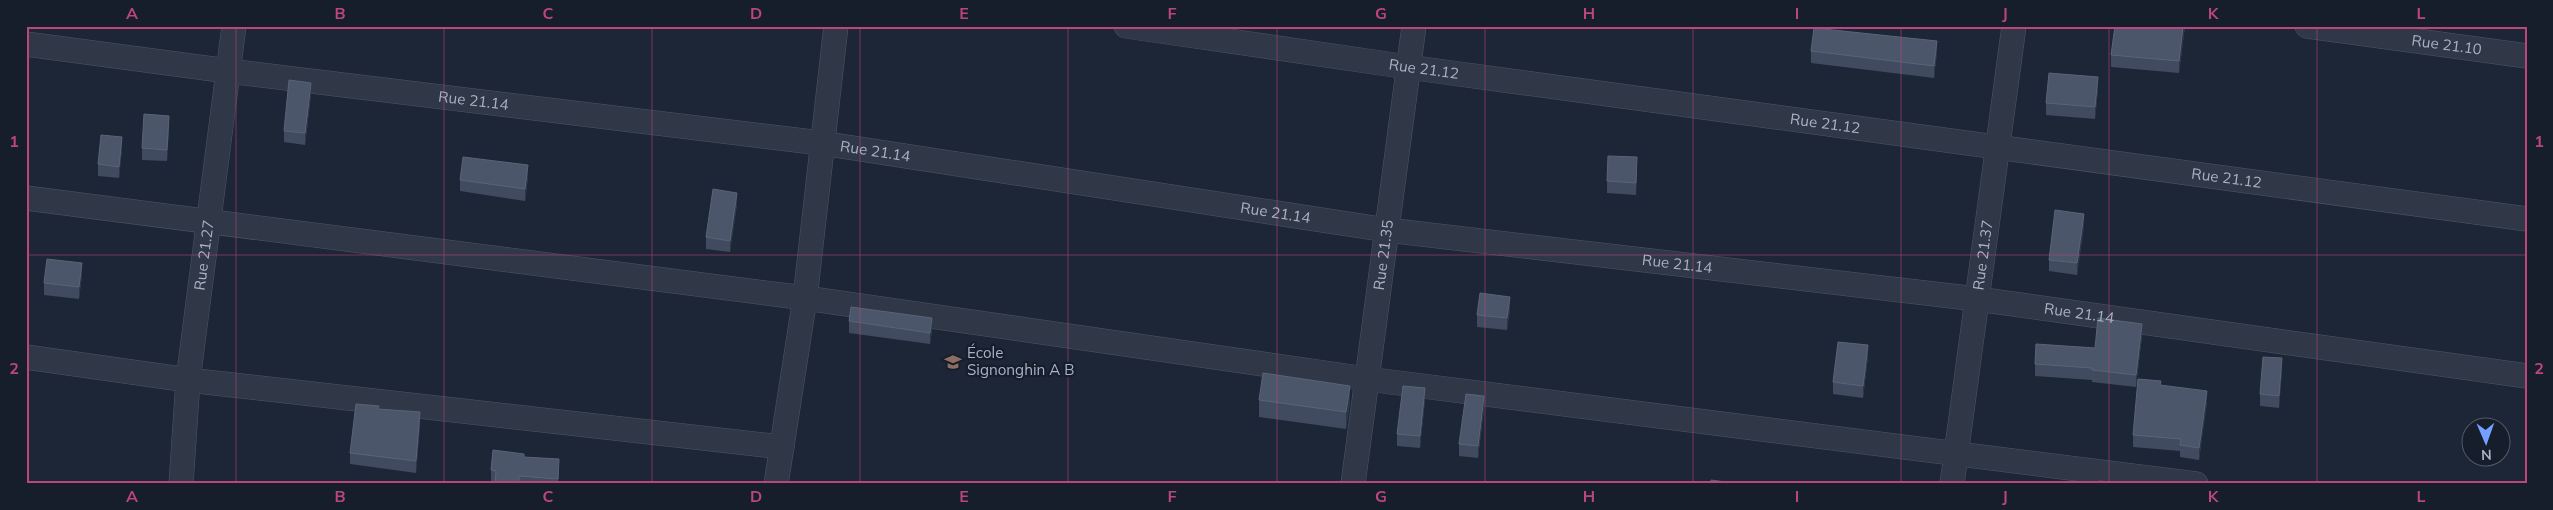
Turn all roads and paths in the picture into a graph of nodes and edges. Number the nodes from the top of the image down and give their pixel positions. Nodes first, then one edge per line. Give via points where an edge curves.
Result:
1 (234, 26) edge
2 (836, 26) edge
3 (1126, 26) edge
4 (1414, 26) edge
5 (2014, 26) edge
6 (2307, 26) edge
7 (26, 44) edge
8 (2527, 56) edge
9 (1408, 67) junction
10 (228, 71) junction
11 (821, 143) junction
12 (1998, 147) junction
13 (26, 198) edge
14 (2527, 219) edge
15 (208, 223) junction
16 (1387, 230) junction
17 (805, 298) junction
18 (1977, 299) junction
19 (26, 357) edge
20 (2527, 376) edge
21 (1367, 379) junction
22 (188, 380) junction
23 (782, 447) junction
24 (1956, 454) junction
25 (181, 484) edge
26 (776, 484) edge
27 (1353, 484) edge
28 (1952, 484) edge
29 (2196, 484) edge

1 - 10 street, Rue 21.27
2 - 11 street
3 - 9 street, Rue 21.12
4 - 9 street, Rue 21.35
5 - 12 street, Rue 21.37
6 - 8 street, Rue 21.10
7 - 10 street, Rue 21.14
9 - 12 street, Rue 21.12
9 - 16 street, Rue 21.35
10 - 11 street, Rue 21.14
10 - 15 street, Rue 21.27
11 - 16 street, Rue 21.14
11 - 17 street
12 - 14 street, Rue 21.12
12 - 18 street, Rue 21.37
13 - 15 street
15 - 17 street
15 - 22 street, Rue 21.27
16 - 18 street, Rue 21.14
16 - 21 street, Rue 21.35
17 - 21 street
17 - 23 street
18 - 20 street, Rue 21.14
18 - 24 street, Rue 21.37
19 - 22 street
21 - 24 street
21 - 27 street, Rue 21.35
22 - 23 street
22 - 25 street, Rue 21.27
23 - 26 street
24 - 28 street, Rue 21.37
24 - 29 street

